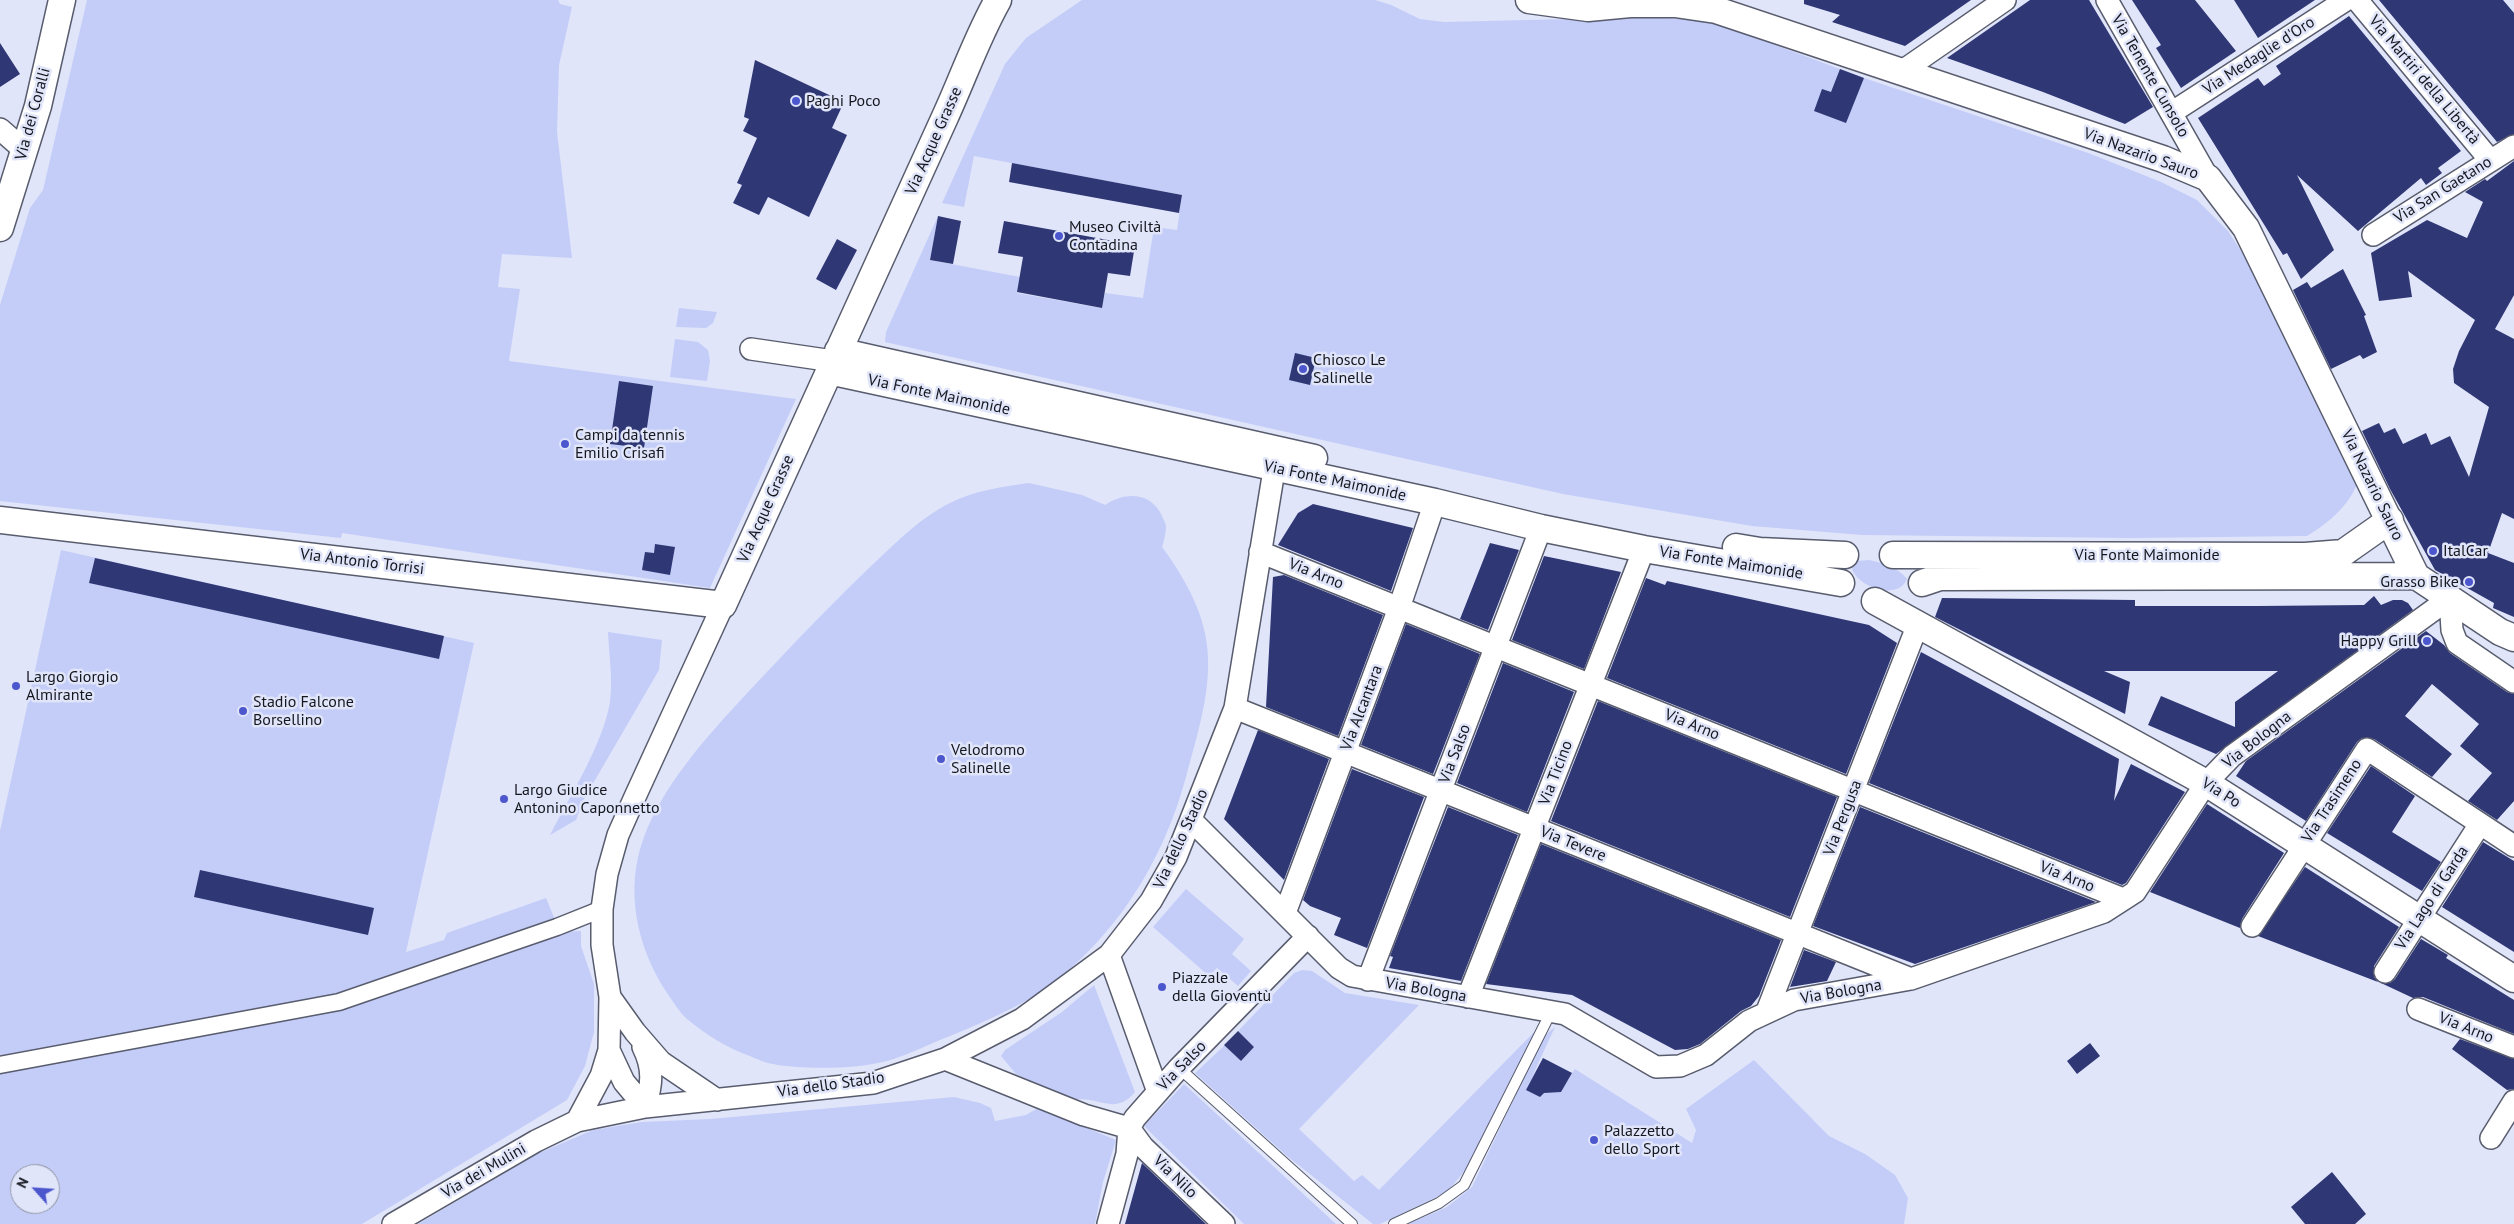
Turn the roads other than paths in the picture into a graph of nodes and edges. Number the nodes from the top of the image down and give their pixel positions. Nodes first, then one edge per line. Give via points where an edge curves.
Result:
1 (62, 0) edge
2 (983, 0) edge
3 (998, 0) edge
4 (1529, 0) edge
5 (2005, 0) edge
6 (2107, 0) edge
7 (2346, 0) edge
8 (2357, 0) edge
9 (1633, 2) edge
10 (980, 33) junction
11 (1901, 72) junction
12 (2171, 113) junction
13 (0, 129) edge
14 (2514, 146) edge
15 (24, 150) junction
16 (2490, 160) junction
17 (2208, 178) junction
18 (0, 228) edge
19 (2373, 235) dead end
20 (751, 349) dead end
21 (833, 361) junction
22 (1275, 459) junction
23 (1435, 502) junction
24 (0, 520) edge
25 (2390, 520) junction
26 (1541, 528) junction
27 (1644, 549) junction
28 (1260, 552) junction
29 (1893, 554) junction
30 (1845, 555) junction
31 (2416, 576) junction
32 (1842, 583) junction
33 (1921, 588) junction
34 (2450, 598) junction
35 (1875, 602) junction
36 (723, 605) junction
37 (1399, 608) junction
38 (1918, 624) junction
39 (2514, 638) edge
40 (1496, 646) junction
41 (2514, 682) edge
42 (1591, 684) junction
43 (1236, 708) junction
44 (1345, 752) junction
45 (2206, 783) junction
46 (1854, 790) junction
47 (1441, 791) junction
48 (1192, 821) junction
49 (2480, 824) junction
50 (1535, 828) junction
51 (2303, 845) junction
52 (2514, 846) edge
53 (2123, 899) junction
54 (602, 909) junction
55 (1285, 913) junction
56 (2419, 919) junction
57 (2252, 926) dead end
58 (1798, 934) junction
59 (1308, 936) junction
60 (1109, 955) junction
61 (2385, 972) dead end
62 (1911, 979) junction
63 (2514, 979) edge
64 (1368, 980) junction
65 (610, 997) junction
66 (1468, 998) junction
67 (2418, 1009) dead end
68 (1767, 1011) junction
69 (1551, 1012) junction
70 (635, 1032) junction
71 (2514, 1047) edge
72 (608, 1050) junction
73 (945, 1059) junction
74 (0, 1065) edge
75 (1179, 1068) junction
76 (1158, 1092) junction
77 (717, 1100) junction
78 (2514, 1100) edge
79 (645, 1107) junction
80 (577, 1121) junction
81 (1129, 1128) junction
82 (2490, 1138) dead end
83 (393, 1224) edge
84 (1108, 1224) edge
85 (1224, 1224) edge
86 (1352, 1224) edge
87 (1394, 1224) edge

1 - 15 street, Via dei Coralli via 38,106
2 - 10 street
3 - 10 street
4 - 9 street, Via Nazario Sauro via 1588,8
5 - 11 street
6 - 12 street, Via Tenente Cunsolo
7 - 12 street, Via Medaglie d'Oro
8 - 16 street, Via Martiri della Libertà
9 - 11 street, Via Nazario Sauro via 1716,10
10 - 21 street, Via Acque Grasse via 972,58
11 - 17 street, Via Nazario Sauro via 2163,159
12 - 17 street, Via Tenente Cunsolo
13 - 15 street
14 - 16 street, Via San Gaetano
15 - 18 street, Via dei Coralli
16 - 19 street, Via San Gaetano
17 - 25 street, Via Nazario Sauro via 2246,228
20 - 21 street, Via Fonte Maimonide
21 - 22 street, Via Fonte Maimonide
21 - 36 street, Via Acque Grasse
22 - 23 street, Via Fonte Maimonide
22 - 28 street, Via dello Stadio
22 - 30 street, Via Fonte Maimonide via 1644,532 1760,550
23 - 26 street, Via Fonte Maimonide
23 - 37 street, Via Alcantara
24 - 36 street, Via Antonio Torrisi
25 - 29 street, Via Fonte Maimonide via 2342,552 2305,556
25 - 31 street, Via Nazario Sauro
26 - 27 street, Via Fonte Maimonide
26 - 40 street, Via Salso
27 - 32 street, Via Fonte Maimonide
27 - 42 street, Via Ticino
28 - 37 street, Via Arno
28 - 43 street, Via dello Stadio
29 - 30 street via 1874,550
29 - 33 street via 1914,567
30 - 32 street via 1837,565 1836,574
31 - 33 street, Via Fonte Maimonide via 1940,577
31 - 34 street
32 - 35 street via 1856,594
33 - 35 street via 1891,603
33 - 38 street
34 - 39 street
34 - 41 street via 2452,630 2457,643
34 - 45 street, Via Bologna via 2232,756
35 - 38 street, Via Po
36 - 54 street, Via Acque Grasse via 618,835 607,874
37 - 40 street, Via Arno
37 - 44 street, Via Alcantara
38 - 45 street, Via Po
38 - 46 street, Via Pergusa
40 - 42 street, Via Arno
40 - 47 street, Via Salso
42 - 46 street, Via Arno
42 - 50 street, Via Ticino
43 - 44 street, Via Tevere
43 - 48 street, Via dello Stadio
44 - 47 street, Via Tevere
44 - 55 street, Via Alcantara
45 - 51 street, Via Po
45 - 53 street, Via Bologna via 2135,892
46 - 53 street, Via Arno
46 - 58 street, Via Pergusa
47 - 50 street, Via Tevere
47 - 64 street, Via Salso
48 - 55 street, Via Bologna
48 - 60 street, Via dello Stadio via 1151,901
49 - 51 street, Via Trasimeno via 2367,749
49 - 52 street, Via Trasimeno
49 - 56 street, Via Lago di Garda
50 - 58 street, Via Tevere
50 - 66 street, Via Ticino
51 - 56 street, Via Po
51 - 57 street, Via Trasimeno
53 - 62 street, Via Bologna via 2104,912
54 - 65 street, Via Acque Grasse via 602,944
54 - 74 street via 339,1002
55 - 59 street, Via Bologna
56 - 61 street, Via Lago di Garda
56 - 63 street, Via Po
58 - 62 street, Via Tevere
58 - 68 street, Via Pergusa
59 - 64 street, Via Bologna via 1339,968
59 - 75 street, Via Salso
60 - 73 street, Via dello Stadio via 1022,1018
60 - 76 street
62 - 68 street, Via Bologna via 1794,1000
64 - 66 street, Via Bologna
65 - 70 street
65 - 72 street, Via Acque Grasse
66 - 69 street, Via Bologna
67 - 71 street, Via Arno
68 - 69 street, Via Bologna via 1706,1055 1680,1066 1656,1067 1565,1014
69 - 87 lane via 1464,1185 1439,1203
70 - 77 street via 662,1062
70 - 79 street via 652,1072 651,1090
72 - 79 street via 624,1082
72 - 80 street, Via Acque Grasse via 601,1076
73 - 77 street, Via dello Stadio via 873,1083
73 - 81 street via 1084,1115
75 - 76 street, Via Salso
75 - 86 lane
76 - 81 street, Via Salso
77 - 79 street, Via dello Stadio
78 - 82 street
79 - 80 street, Via dei Mulini
80 - 83 street, Via dei Mulini via 536,1141
81 - 84 street via 1127,1154
81 - 85 street, Via Nilo via 1143,1147

